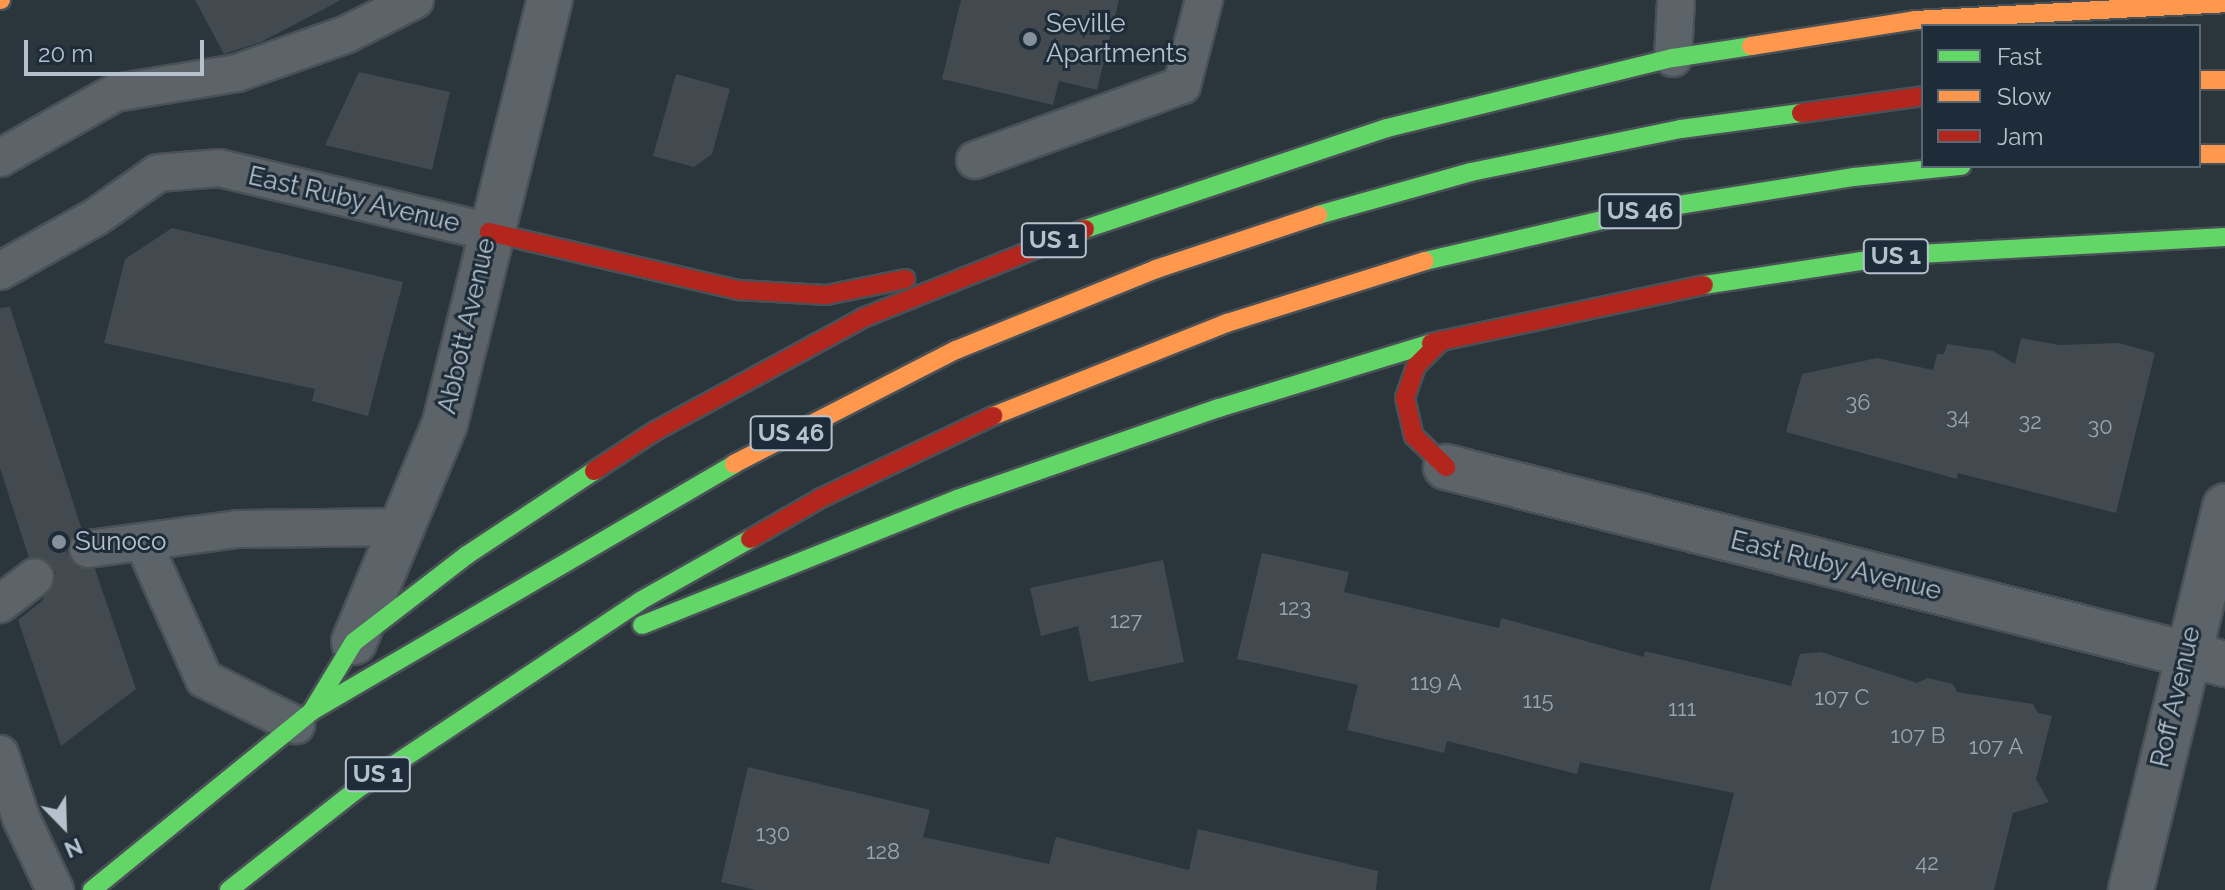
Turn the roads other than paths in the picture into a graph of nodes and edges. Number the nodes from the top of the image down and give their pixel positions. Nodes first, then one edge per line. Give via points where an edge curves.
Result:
1 (415, 0) edge
2 (550, 0) edge
3 (1204, 0) edge
4 (1676, 0) edge
5 (2225, 3) edge
6 (1673, 58) junction
7 (2201, 80) edge
8 (2225, 80) edge
9 (1921, 96) edge
10 (2201, 154) edge
11 (2225, 154) edge
12 (0, 158) edge
13 (975, 160) dead end
14 (1942, 168) edge
15 (489, 232) junction
16 (2225, 237) edge
17 (1024, 251) junction
18 (0, 271) edge
19 (1442, 340) junction
20 (1446, 467) joint
21 (2225, 506) edge
22 (406, 527) junction
23 (143, 542) junction
24 (88, 549) dead end
25 (35, 577) dead end
26 (0, 604) edge
27 (354, 642) junction
28 (2205, 659) edge
29 (535, 668) junction
30 (304, 718) junction
31 (0, 754) edge
32 (55, 890) edge
33 (92, 890) edge
34 (229, 890) edge
35 (2131, 890) edge

1 - 12 lane via 347,34 237,73 115,93
2 - 15 street, Abbott Avenue
3 - 13 lane via 1182,85
4 - 6 lane
5 - 6 highway, US 1 via 1915,20
6 - 17 highway, US 1 via 1372,132
7 - 8 highway
9 - 30 highway, US 46 via 1681,129 1471,172 1301,220 1098,291 956,350 755,451
10 - 11 highway
14 - 29 highway, US 46 via 1641,211 1433,259 1227,323 1026,401 821,498 727,549
15 - 17 highway via 692,282 783,295 867,288
15 - 18 lane, East Ruby Avenue via 219,168 158,173 96,217
15 - 22 street, Abbott Avenue via 445,423
16 - 19 highway, US 1 via 1887,257 1675,289
17 - 27 highway, US 1 via 865,317 731,386 569,485
19 - 20 highway via 1416,366 1405,398 1414,436
19 - 29 highway, US 1 via 1219,408 970,494
20 - 28 street, East Ruby Avenue
21 - 28 street, Roff Avenue
22 - 23 lane via 238,529
22 - 27 street, Abbott Avenue
23 - 24 lane
23 - 30 lane via 204,679
25 - 26 lane
27 - 30 highway, US 1
28 - 35 street, Roff Avenue
29 - 34 highway, US 1 via 356,790
30 - 33 highway, US 1
31 - 32 lane via 21,818

